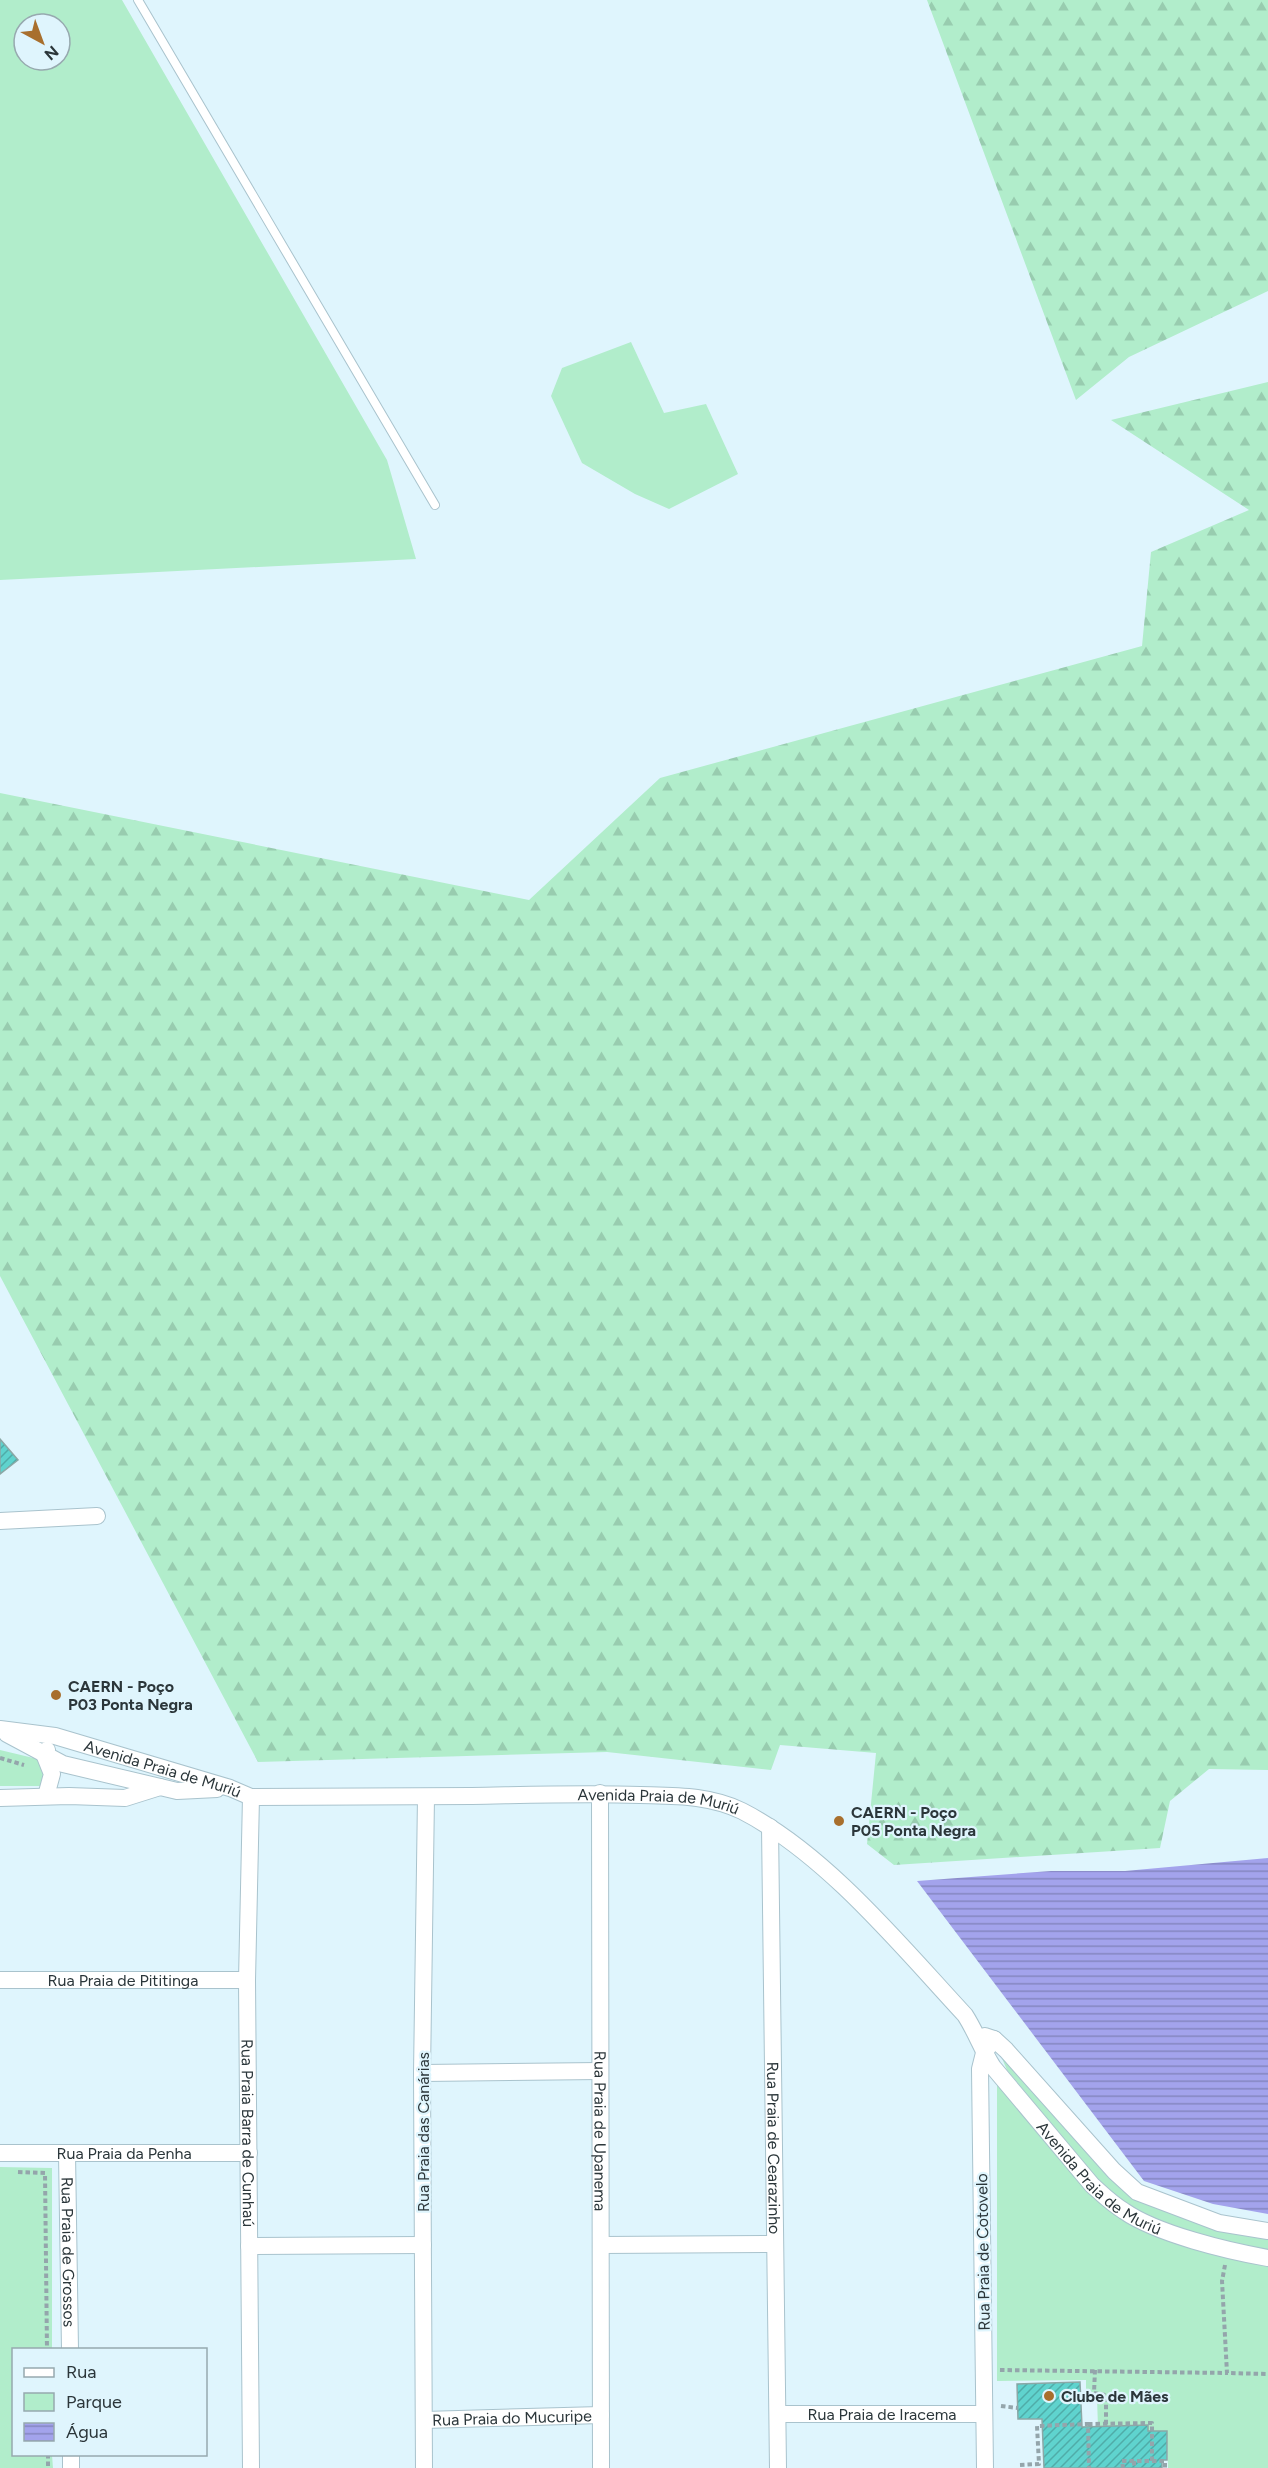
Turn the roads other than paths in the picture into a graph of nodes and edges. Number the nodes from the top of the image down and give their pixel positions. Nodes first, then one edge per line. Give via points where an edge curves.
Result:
1 (138, 0) edge
2 (435, 505) dead end
3 (97, 1516) dead end
4 (0, 1521) edge
5 (0, 1730) edge
6 (55, 1736) junction
7 (90, 1748) junction
8 (44, 1754) junction
9 (84, 1769) junction
10 (161, 1787) junction
11 (230, 1788) junction
12 (600, 1794) junction
13 (46, 1796) junction
14 (69, 1796) junction
15 (250, 1797) junction
16 (426, 1797) junction
17 (0, 1798) edge
18 (770, 1827) junction
19 (0, 1980) edge
20 (247, 1980) junction
21 (977, 2032) junction
22 (994, 2039) junction
23 (984, 2053) junction
24 (600, 2071) junction
25 (422, 2073) junction
26 (0, 2153) edge
27 (67, 2153) junction
28 (249, 2153) junction
29 (1268, 2230) edge
30 (775, 2244) junction
31 (423, 2245) junction
32 (601, 2245) junction
33 (249, 2246) junction
34 (1268, 2258) edge
35 (70, 2348) edge
36 (778, 2414) junction
37 (984, 2414) junction
38 (601, 2415) junction
39 (424, 2420) junction
40 (251, 2468) edge
41 (424, 2468) edge
42 (601, 2468) edge
43 (778, 2468) edge
44 (985, 2468) edge

1 - 2 lane
3 - 4 street
5 - 6 street, Avenida Praia de Muriú
5 - 8 street, Avenida Praia de Muriú
6 - 7 street, Avenida Praia de Muriú
6 - 8 street
7 - 9 street
7 - 11 street, Avenida Praia de Muriú
8 - 9 street, Avenida Praia de Muriú
8 - 13 street via 52,1774
9 - 10 street, Avenida Praia de Muriú
9 - 14 street
10 - 11 street, Avenida Praia de Muriú via 177,1791
10 - 14 street via 125,1797
11 - 15 street
12 - 16 street, Avenida Praia de Muriú
12 - 18 street, Avenida Praia de Muriú via 695,1797 719,1802
12 - 24 street, Rua Praia de Upanema
13 - 14 street
13 - 17 street
15 - 16 street, Avenida Praia de Muriú
15 - 20 street, Rua Praia Barra de Cunhaú
16 - 25 street, Rua Praia das Canárias
18 - 21 street, Avenida Praia de Muriú via 855,1898
18 - 30 street, Rua Praia de Cearazinho
19 - 20 street, Rua Praia de Pititinga
20 - 28 street, Rua Praia Barra de Cunhaú
21 - 22 street, Avenida Praia de Muriú
21 - 23 street, Avenida Praia de Muriú
22 - 23 street, Rua Praia de Cotovelo
22 - 29 street, Avenida Praia de Muriú via 1137,2192 1219,2223
23 - 34 street, Avenida Praia de Muriú via 1092,2185 1126,2213 1220,2248
23 - 37 street, Rua Praia de Cotovelo via 980,2069
24 - 25 street
24 - 32 street, Rua Praia de Upanema
25 - 31 street, Rua Praia das Canárias
26 - 27 street, Rua Praia da Penha
27 - 28 street, Rua Praia da Penha
27 - 35 street, Rua Praia de Grossos
28 - 33 street, Rua Praia Barra de Cunhaú
30 - 32 street
30 - 36 street, Rua Praia de Cearazinho
31 - 33 street
31 - 39 street, Rua Praia das Canárias
32 - 38 street, Rua Praia de Upanema
33 - 40 street, Rua Praia Barra de Cunhaú
36 - 37 street, Rua Praia de Iracema
36 - 43 street, Rua Praia de Cearazinho
37 - 44 street, Rua Praia de Cotovelo
38 - 39 street, Rua Praia do Mucuripe
38 - 42 street, Rua Praia de Upanema
39 - 41 street, Rua Praia das Canárias

